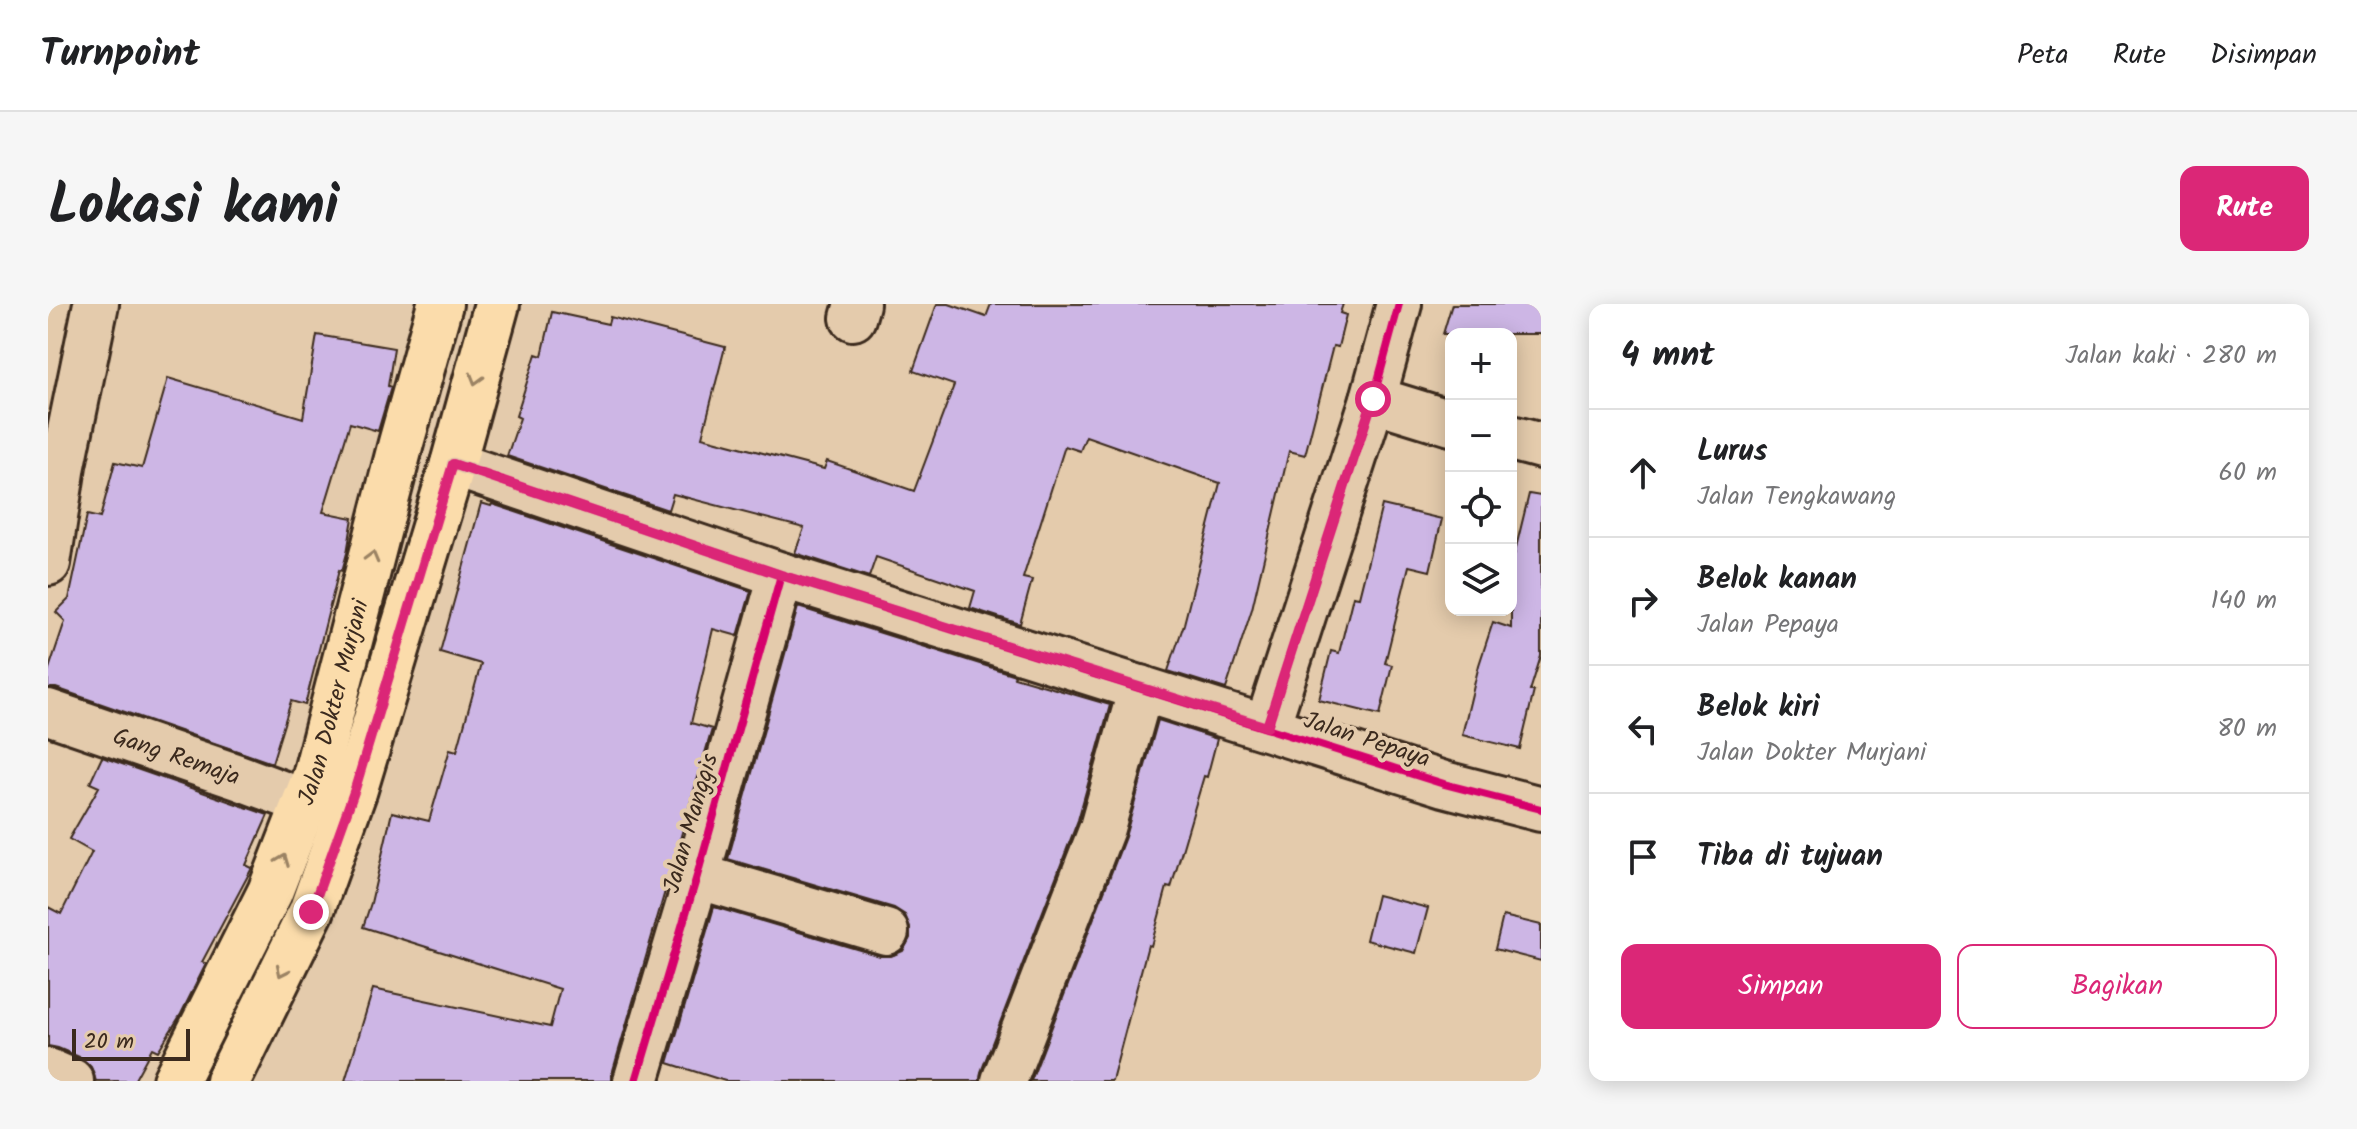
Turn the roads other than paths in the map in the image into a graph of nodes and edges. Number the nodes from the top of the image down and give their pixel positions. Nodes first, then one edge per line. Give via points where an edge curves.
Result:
1 (96, 304) edge
2 (440, 304) edge
3 (497, 304) edge
4 (1399, 304) edge
5 (1373, 399) junction
6 (1445, 421) edge
7 (1517, 440) edge
8 (1541, 446) edge
9 (55, 462) edge
10 (453, 464) junction
11 (48, 563) edge
12 (781, 575) junction
13 (1141, 688) junction
14 (48, 712) edge
15 (1267, 727) junction
16 (305, 802) junction
17 (1541, 809) edge
18 (697, 876) junction
19 (886, 932) dead end
20 (48, 1071) edge
21 (71, 1081) edge
22 (175, 1081) edge
23 (228, 1081) edge
24 (636, 1081) edge
25 (1004, 1081) edge

1 - 9 street
16 -> 2 main road, Jalan Dokter Murjani
3 -> 10 main road, Jalan Dokter Murjani
4 - 5 street
5 - 6 street
5 - 15 street
7 - 8 street
9 - 11 street
10 - 12 street, Jalan Pepaya
10 -> 23 main road, Jalan Dokter Murjani via 355,789 311,912
12 - 13 street, Jalan Pepaya
12 - 18 street, Jalan Manggis
13 - 15 street, Jalan Pepaya
13 - 25 street via 1102,828
14 - 16 street, Gang Remaja
15 - 17 street, Jalan Pepaya
22 -> 16 main road, Jalan Dokter Murjani via 270,892
18 - 19 street
18 - 24 street, Jalan Manggis
20 - 21 street

